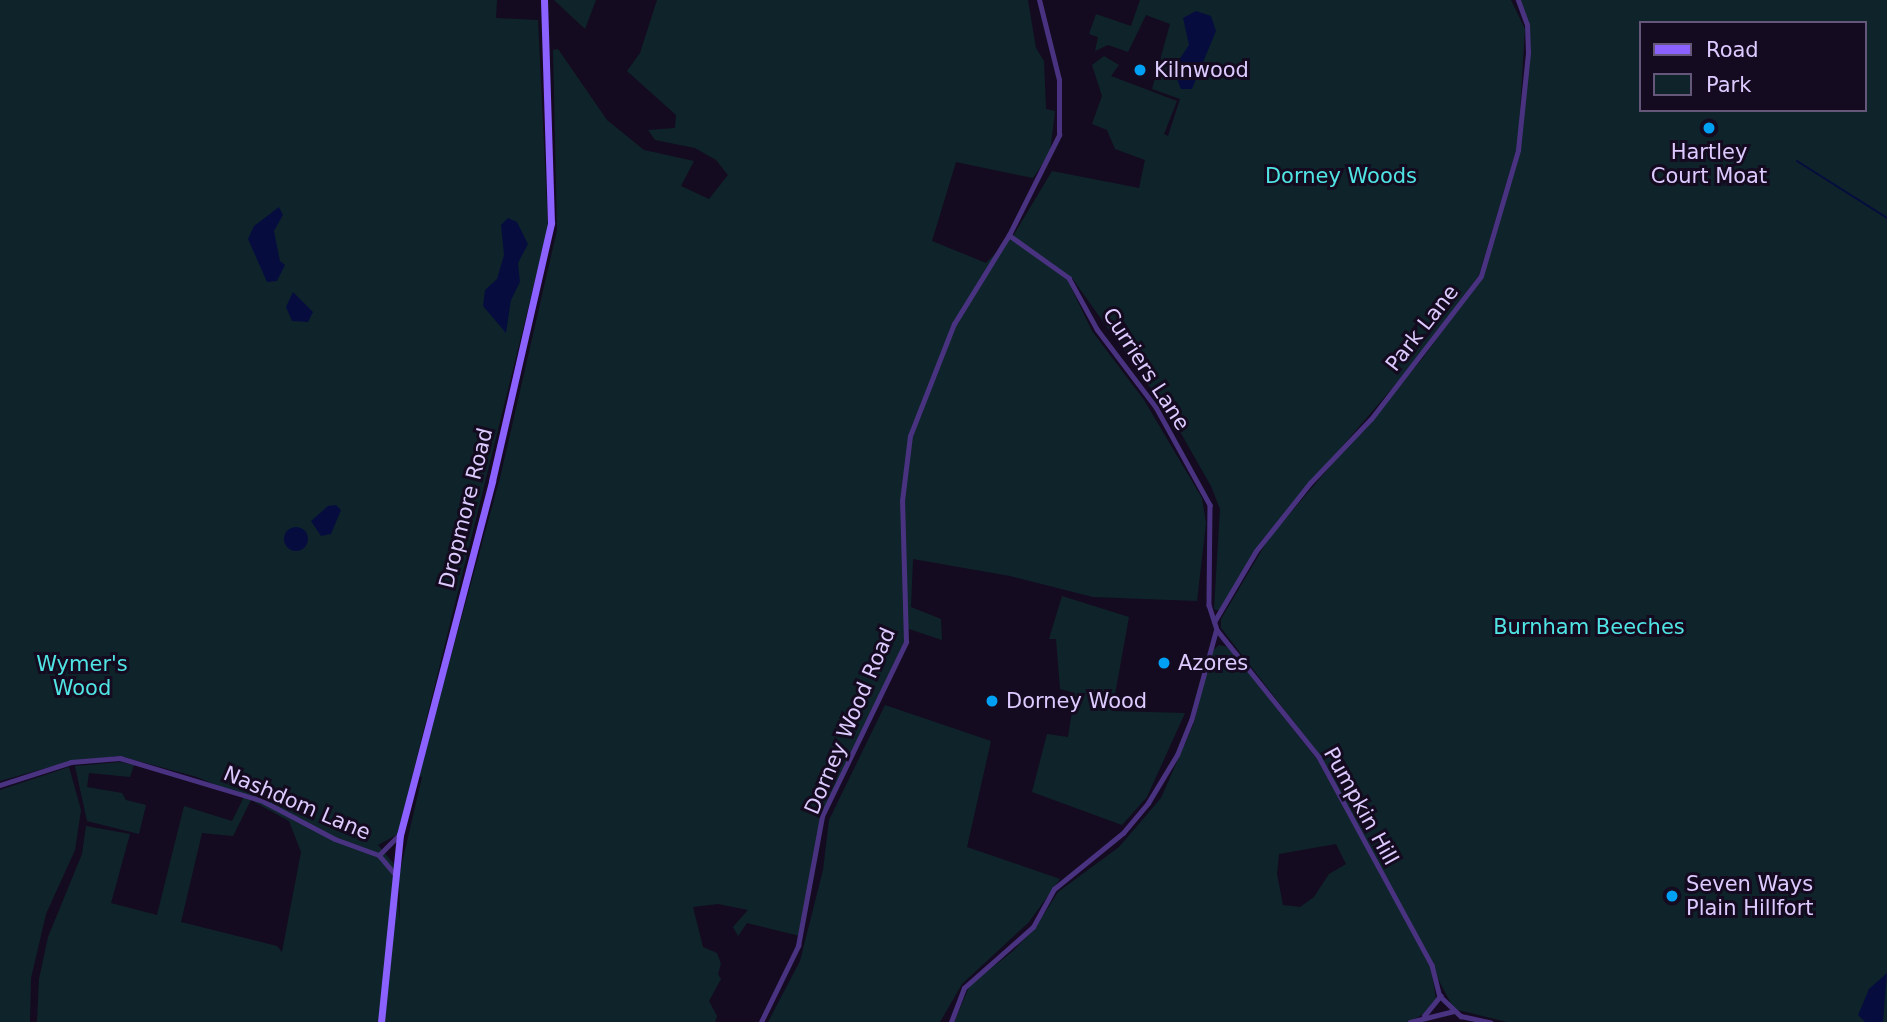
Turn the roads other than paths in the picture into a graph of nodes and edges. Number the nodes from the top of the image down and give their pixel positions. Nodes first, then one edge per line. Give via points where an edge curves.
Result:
1 (544, 0) edge
2 (1039, 0) edge
3 (1518, 0) edge
4 (1009, 235) junction
5 (1214, 622) junction
6 (1217, 629) junction
7 (0, 785) edge
8 (400, 835) junction
9 (379, 855) junction
10 (397, 876) junction
11 (1440, 996) junction
12 (1454, 1011) junction
13 (1424, 1016) junction
14 (381, 1022) edge
15 (761, 1022) edge
16 (951, 1022) edge
17 (1410, 1022) edge
18 (1490, 1022) edge

1 - 8 street, Dropmore Road via 551,223 541,279
2 - 4 street, Dorney Wood Road via 1059,80 1061,120 1048,161
3 - 5 street, Park Lane via 1527,25 1528,52 1518,150 1481,276 1371,419 1310,483 1256,551
4 - 5 street, Curriers Lane via 1069,278 1097,329 1156,407 1204,488 1211,515 1209,605
4 - 15 street, Dorney Wood Road via 954,324 910,436 902,501 906,642 822,816 798,946
5 - 6 street, Curriers Lane
6 - 11 street, Pumpkin Hill via 1319,757 1432,965
6 - 16 street via 1191,721 1148,803 1123,833 1054,889 1033,926 964,988
7 - 9 street, Nashdom Lane via 71,762 120,758 263,801 335,839
8 - 9 street, Nashdom Lane
8 - 10 street, Dropmore Road
9 - 10 street, Nashdom Lane
10 - 14 street, Dropmore Road
11 - 12 street, Pumpkin Hill
11 - 13 street
12 - 13 street
12 - 18 street
13 - 17 street

